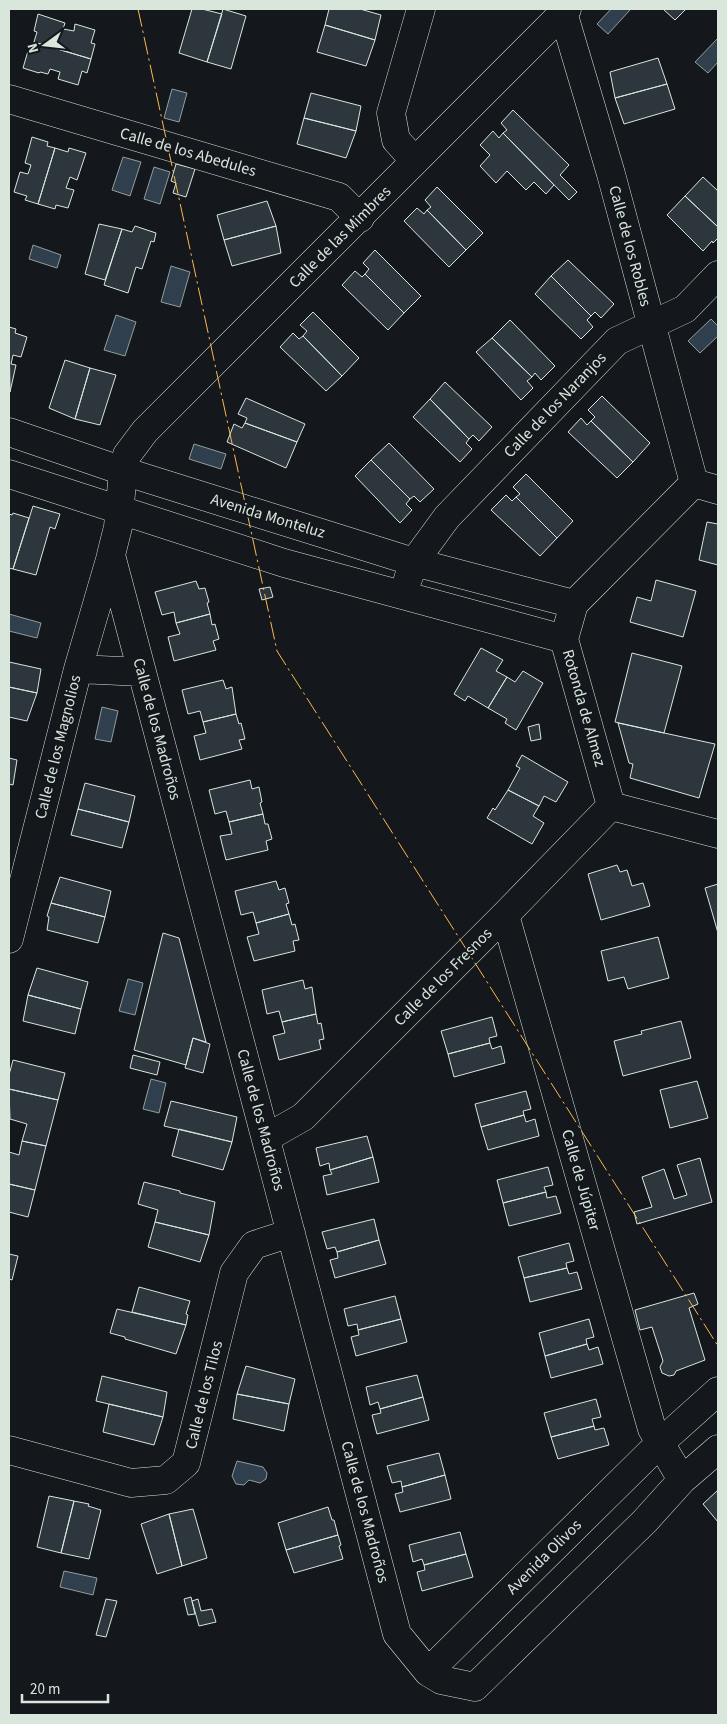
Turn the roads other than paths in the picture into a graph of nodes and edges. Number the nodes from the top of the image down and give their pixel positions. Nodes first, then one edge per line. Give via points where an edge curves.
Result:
1 (421, 9) edge
2 (564, 10) edge
3 (9, 99) edge
4 (415, 161) junction
5 (360, 218) junction
6 (718, 276) edge
7 (652, 325) junction
8 (9, 432) edge
9 (123, 471) junction
10 (9, 474) edge
11 (706, 487) edge
12 (120, 511) junction
13 (111, 555) junction
14 (414, 562) junction
15 (402, 596) junction
16 (574, 604) junction
17 (564, 639) junction
18 (78, 668) junction
19 (142, 672) junction
20 (611, 806) junction
21 (718, 834) edge
22 (505, 915) junction
23 (9, 939) edge
24 (266, 1138) junction
25 (291, 1233) junction
26 (718, 1391) edge
27 (660, 1443) junction
28 (718, 1449) edge
29 (9, 1450) edge
30 (682, 1480) junction
31 (428, 1672) junction

1 - 4 street via 392,113 396,140
2 - 4 street, Calle de las Mimbres
2 - 7 street, Calle de los Robles
3 - 5 street, Calle de los Abedules via 339,197
4 - 5 street, Calle de las Mimbres
5 - 9 street, Calle de las Mimbres via 145,431 127,455
6 - 7 street, Calle de los Naranjos via 685,309
7 - 11 street, Calle de los Robles
7 - 14 street, Calle de los Naranjos via 617,341 446,517
8 - 9 street, Avenida Monteluz
9 - 12 street
9 - 14 street, Avenida Monteluz
10 - 12 street
11 - 16 street, Rotonda de Almez
12 - 13 street, Calle de los Madroños
12 - 15 street
13 - 18 street, Calle de los Magnolios
13 - 19 street, Calle de los Madroños
14 - 15 street
14 - 16 street, Avenida Monteluz
15 - 17 street
16 - 17 street, Rotonda de Almez
17 - 20 street, Rotonda de Almez
18 - 19 street
18 - 23 street, Calle de los Magnolios
19 - 24 street, Calle de los Madroños
20 - 21 street
20 - 22 street, Calle de los Fresnos
22 - 24 street, Calle de los Fresnos via 303,1117
22 - 27 street, Calle de Júpiter via 652,1430
24 - 25 street, Calle de los Madroños
25 - 29 street, Calle de los Tilos via 254,1245 234,1273 186,1463 166,1480 131,1483
25 - 31 street, Calle de los Madroños via 397,1634
26 - 27 street, Avenida Olivos
27 - 30 street
27 - 31 street, Avenida Olivos
28 - 30 street
30 - 31 street, Calle de los Madroños via 645,1521 476,1687 442,1680

